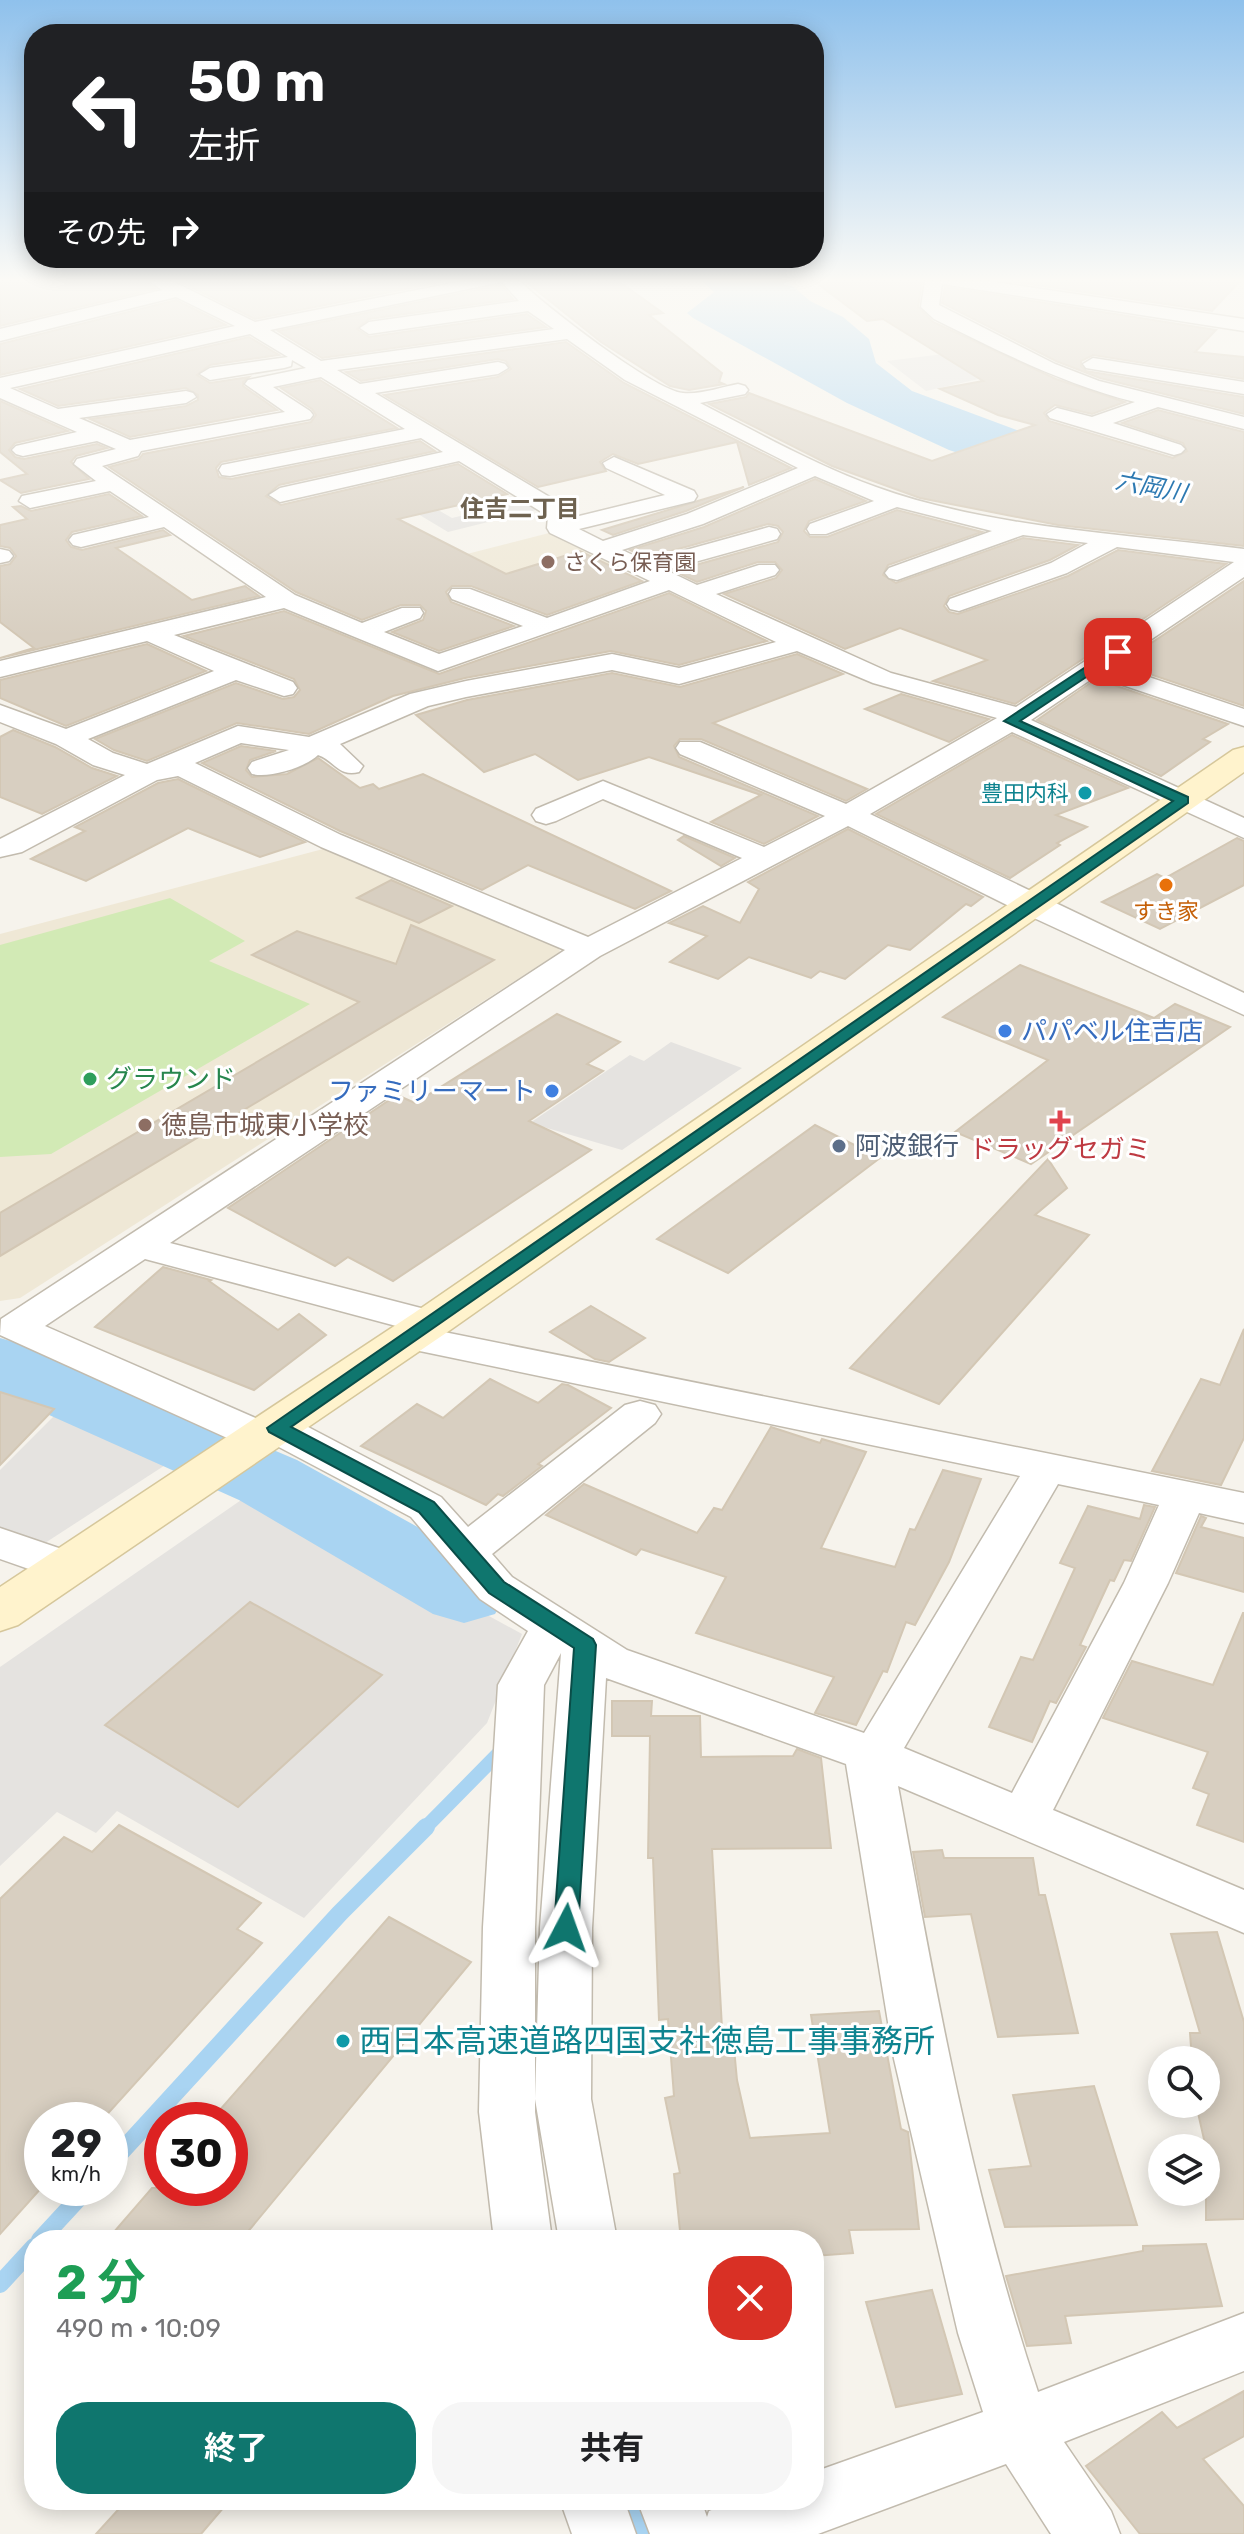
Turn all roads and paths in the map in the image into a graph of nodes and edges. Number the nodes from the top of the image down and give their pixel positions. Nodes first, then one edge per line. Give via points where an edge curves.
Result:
1 (18, 399) edge
2 (171, 399) edge
3 (279, 399) edge
4 (373, 399) edge
5 (683, 399) edge
6 (1144, 399) edge
7 (1235, 399) edge
8 (679, 400) joint
9 (1154, 402) junction
10 (1057, 414) dead end
11 (56, 416) junction
12 (1219, 418) junction
13 (1093, 423) junction
14 (1244, 423) edge
15 (425, 431) junction
16 (100, 434) junction
17 (128, 447) junction
18 (23, 450) dead end
19 (1172, 450) dead end
20 (462, 454) junction
21 (614, 463) dead end
22 (815, 468) junction
23 (230, 470) dead end
24 (113, 484) junction
25 (280, 495) dead end
26 (896, 500) junction
27 (30, 501) dead end
28 (166, 520) junction
29 (558, 528) junction
30 (1021, 528) junction
31 (818, 529) dead end
32 (769, 534) dead end
33 (1114, 539) junction
34 (81, 540) dead end
35 (600, 549) junction
36 (1244, 556) edge
37 (1244, 566) edge
38 (644, 569) junction
39 (767, 570) dead end
40 (897, 573) dead end
41 (670, 582) junction
42 (696, 593) junction
43 (461, 594) dead end
44 (286, 600) junction
45 (959, 604) dead end
46 (411, 613) dead end
47 (547, 626) junction
48 (363, 631) junction
49 (149, 633) junction
50 (799, 643) junction
51 (1094, 667) junction
52 (0, 669) edge
53 (236, 671) junction
54 (284, 688) dead end
55 (0, 713) edge
56 (1244, 718) edge
57 (1015, 719) junction
58 (66, 738) junction
59 (312, 746) junction
60 (690, 748) dead end
61 (1244, 757) edge
62 (349, 766) dead end
63 (262, 768) dead end
64 (149, 773) junction
65 (1183, 800) junction
66 (546, 815) dead end
67 (848, 815) junction
68 (1244, 829) edge
69 (0, 848) edge
70 (764, 857) junction
71 (1032, 906) junction
72 (589, 949) junction
73 (1244, 1005) edge
74 (138, 1246) junction
75 (7, 1327) edge
76 (420, 1330) junction
77 (640, 1414) dead end
78 (248, 1447) junction
79 (1047, 1467) junction
80 (1185, 1496) junction
81 (1244, 1508) edge
82 (0, 1543) edge
83 (465, 1553) junction
84 (69, 1568) junction
85 (0, 1612) edge
86 (570, 1635) junction
87 (871, 1756) junction
88 (1023, 1820) junction
89 (1242, 1906) edge
90 (522, 2230) edge
91 (586, 2230) edge
92 (1244, 2342) edge
93 (1019, 2429) junction
94 (824, 2500) edge
95 (596, 2510) edge
96 (673, 2510) edge
97 (798, 2510) edge
98 (604, 2534) edge
99 (682, 2534) edge
100 (732, 2534) edge
101 (1088, 2534) edge

1 - 11 street
2 - 11 street
3 - 17 street via 303,415 219,423
4 - 15 street
5 - 8 street
6 - 9 street
7 - 12 street
8 - 22 street
9 - 12 street
9 - 13 street
10 - 13 street
11 - 16 street
12 - 14 street
13 - 19 street
15 - 20 street
15 - 23 street
16 - 17 street
16 - 18 street
17 - 24 street via 131,452 85,464
20 - 25 street
20 - 29 street via 560,513
21 - 29 street via 686,496
22 - 26 street
22 - 35 street via 695,519
24 - 27 street
24 - 28 street
26 - 30 street
26 - 31 street
28 - 34 street
28 - 44 street
29 - 35 street
30 - 33 street
30 - 40 street
32 - 38 street
33 - 36 street
33 - 45 street via 1059,568
35 - 38 street
37 - 51 street
38 - 41 street
39 - 42 street
41 - 42 street
41 - 47 street
42 - 50 street
43 - 47 street
44 - 48 street
44 - 49 street
46 - 48 street
47 - 48 street via 438,663
49 - 52 street
49 - 53 street
50 - 57 street via 909,687
50 - 59 street via 679,676 612,662 466,689 419,700
51 - 56 street
51 - 57 street
53 - 54 street
53 - 58 street
55 - 58 street
57 - 65 street
57 - 67 street
58 - 64 street via 103,759
59 - 62 street via 332,750
59 - 63 street via 302,755
59 - 64 street via 238,734
60 - 67 street
61 - 65 street
64 - 69 street
64 - 72 street via 182,767 331,841
65 - 68 street
65 - 71 street
66 - 70 street via 603,789
67 - 70 street
67 - 71 street
70 - 72 street
71 - 73 street
71 - 76 street
72 - 74 street
74 - 75 street
74 - 76 street
75 - 78 street
76 - 78 street
76 - 79 street
77 - 83 street
78 - 83 street via 426,1507
78 - 84 street
79 - 80 street
79 - 87 street
80 - 81 street
80 - 88 street via 1146,1583
82 - 84 street
83 - 86 street via 496,1588
84 - 85 street
86 - 87 street via 611,1662
86 - 90 street via 521,1685 509,1927 507,2112
86 - 91 street via 563,2099
87 - 88 street
87 - 93 street via 921,2059 988,2333
88 - 89 street
92 - 93 street
93 - 94 street
93 - 101 street
95 - 98 street
96 - 99 street
97 - 100 street

